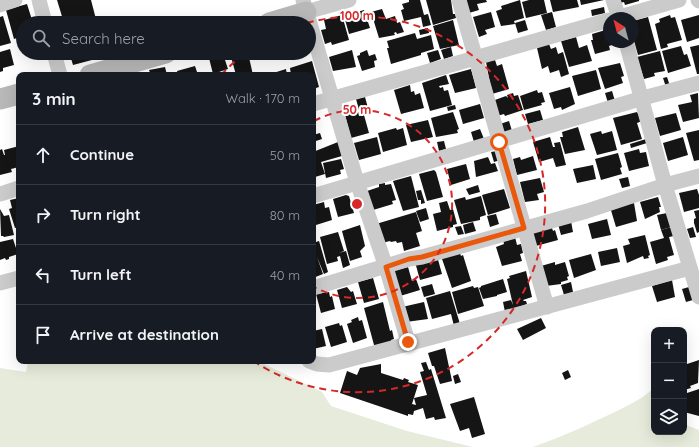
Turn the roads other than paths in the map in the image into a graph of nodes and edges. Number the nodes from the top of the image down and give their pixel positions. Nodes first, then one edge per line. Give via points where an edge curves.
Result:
1 (15, 0) edge
2 (39, 0) edge
3 (349, 0) edge
4 (459, 0) edge
5 (613, 0) edge
6 (679, 0) edge
7 (0, 5) edge
8 (304, 6) edge
9 (615, 12) edge
10 (637, 12) edge
11 (43, 16) edge
12 (283, 16) edge
13 (307, 16) edge
14 (603, 22) edge
15 (316, 45) edge
16 (628, 48) edge
17 (475, 57) junction
18 (56, 60) edge
19 (142, 60) edge
20 (59, 72) edge
21 (100, 72) edge
22 (699, 83) edge
23 (16, 95) edge
24 (332, 98) junction
25 (642, 98) junction
26 (0, 99) edge
27 (316, 103) edge
28 (499, 142) junction
29 (699, 176) edge
30 (357, 182) junction
31 (665, 185) junction
32 (16, 189) edge
33 (0, 194) edge
34 (316, 195) edge
35 (524, 228) junction
36 (386, 267) junction
37 (690, 268) junction
38 (16, 279) edge
39 (0, 283) edge
40 (316, 287) edge
41 (699, 297) edge
42 (547, 307) junction
43 (408, 342) junction
44 (316, 364) edge

1 - 7 street
2 - 11 street
3 - 8 street
4 - 17 street
5 - 9 street
6 - 10 street
8 - 12 street
8 - 13 street
14 - 17 street
15 - 24 street
16 - 25 street
17 - 24 street
17 - 28 street
18 - 20 street
19 - 21 street
22 - 25 street
23 - 26 street
24 - 27 street
24 - 30 street
25 - 28 street
25 - 31 street
28 - 30 street
28 - 35 street
29 - 31 street
30 - 34 street
30 - 36 street
31 - 35 street
31 - 37 street
32 - 33 street
35 - 36 street
35 - 42 street
36 - 40 street
36 - 43 street
37 - 41 street
37 - 42 street
38 - 39 street
42 - 43 street
43 - 44 street via 329,365

